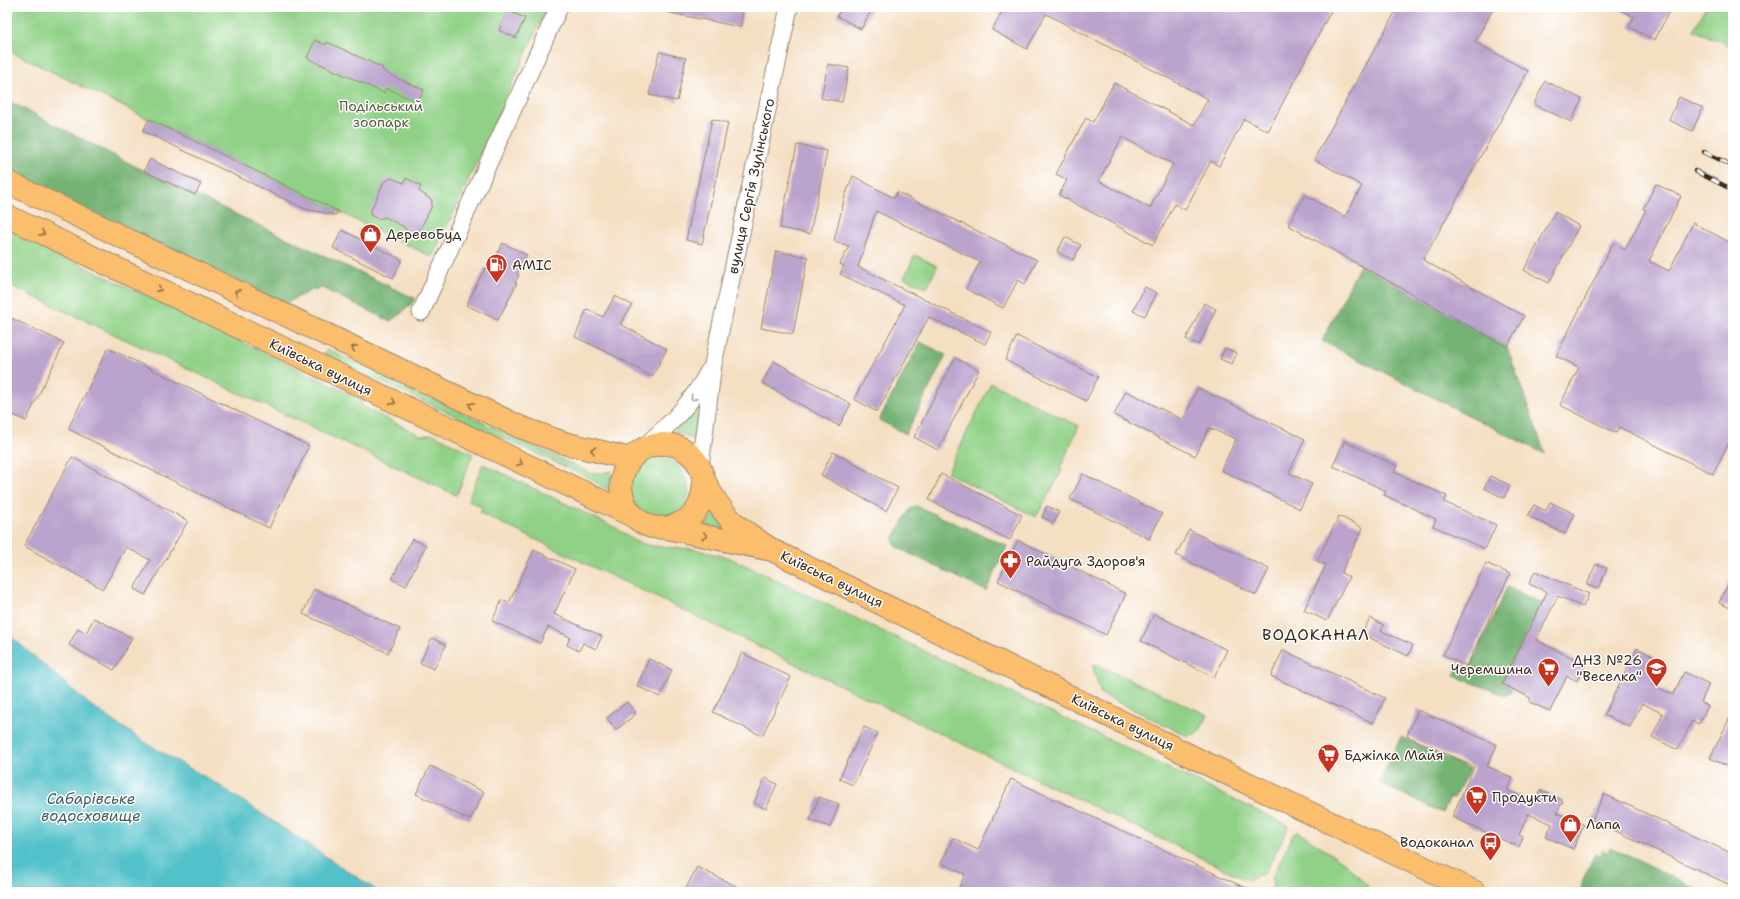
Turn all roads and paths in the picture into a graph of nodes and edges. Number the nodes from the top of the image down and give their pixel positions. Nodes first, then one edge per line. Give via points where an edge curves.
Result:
1 (559, 7) edge
2 (789, 7) edge
3 (7, 182) edge
4 (7, 216) edge
5 (421, 312) dead end
6 (321, 332) junction
7 (308, 360) junction
8 (713, 364) junction
9 (636, 454) junction
10 (702, 473) junction
11 (635, 518) junction
12 (666, 528) junction
13 (772, 550) junction
14 (1475, 892) edge

1 - 5 street
2 - 8 street, вулиця Сергія Зулінського
6 -> 3 main road
4 -> 7 main road, Київська вулиця
6 - 7 main road
9 -> 6 main road via 564,443 520,427
7 -> 11 main road, Київська вулиця
8 -> 9 street via 697,393 678,416
8 - 10 street
9 - 10 main road via 658,444 674,445 689,453
9 - 11 main road via 623,473 621,489 625,504
10 - 12 main road via 703,498 695,512 683,523
10 - 13 main road via 717,503 733,522
11 - 12 main road via 650,526
12 -> 13 main road
13 - 14 main road, Київська вулиця via 1199,760

